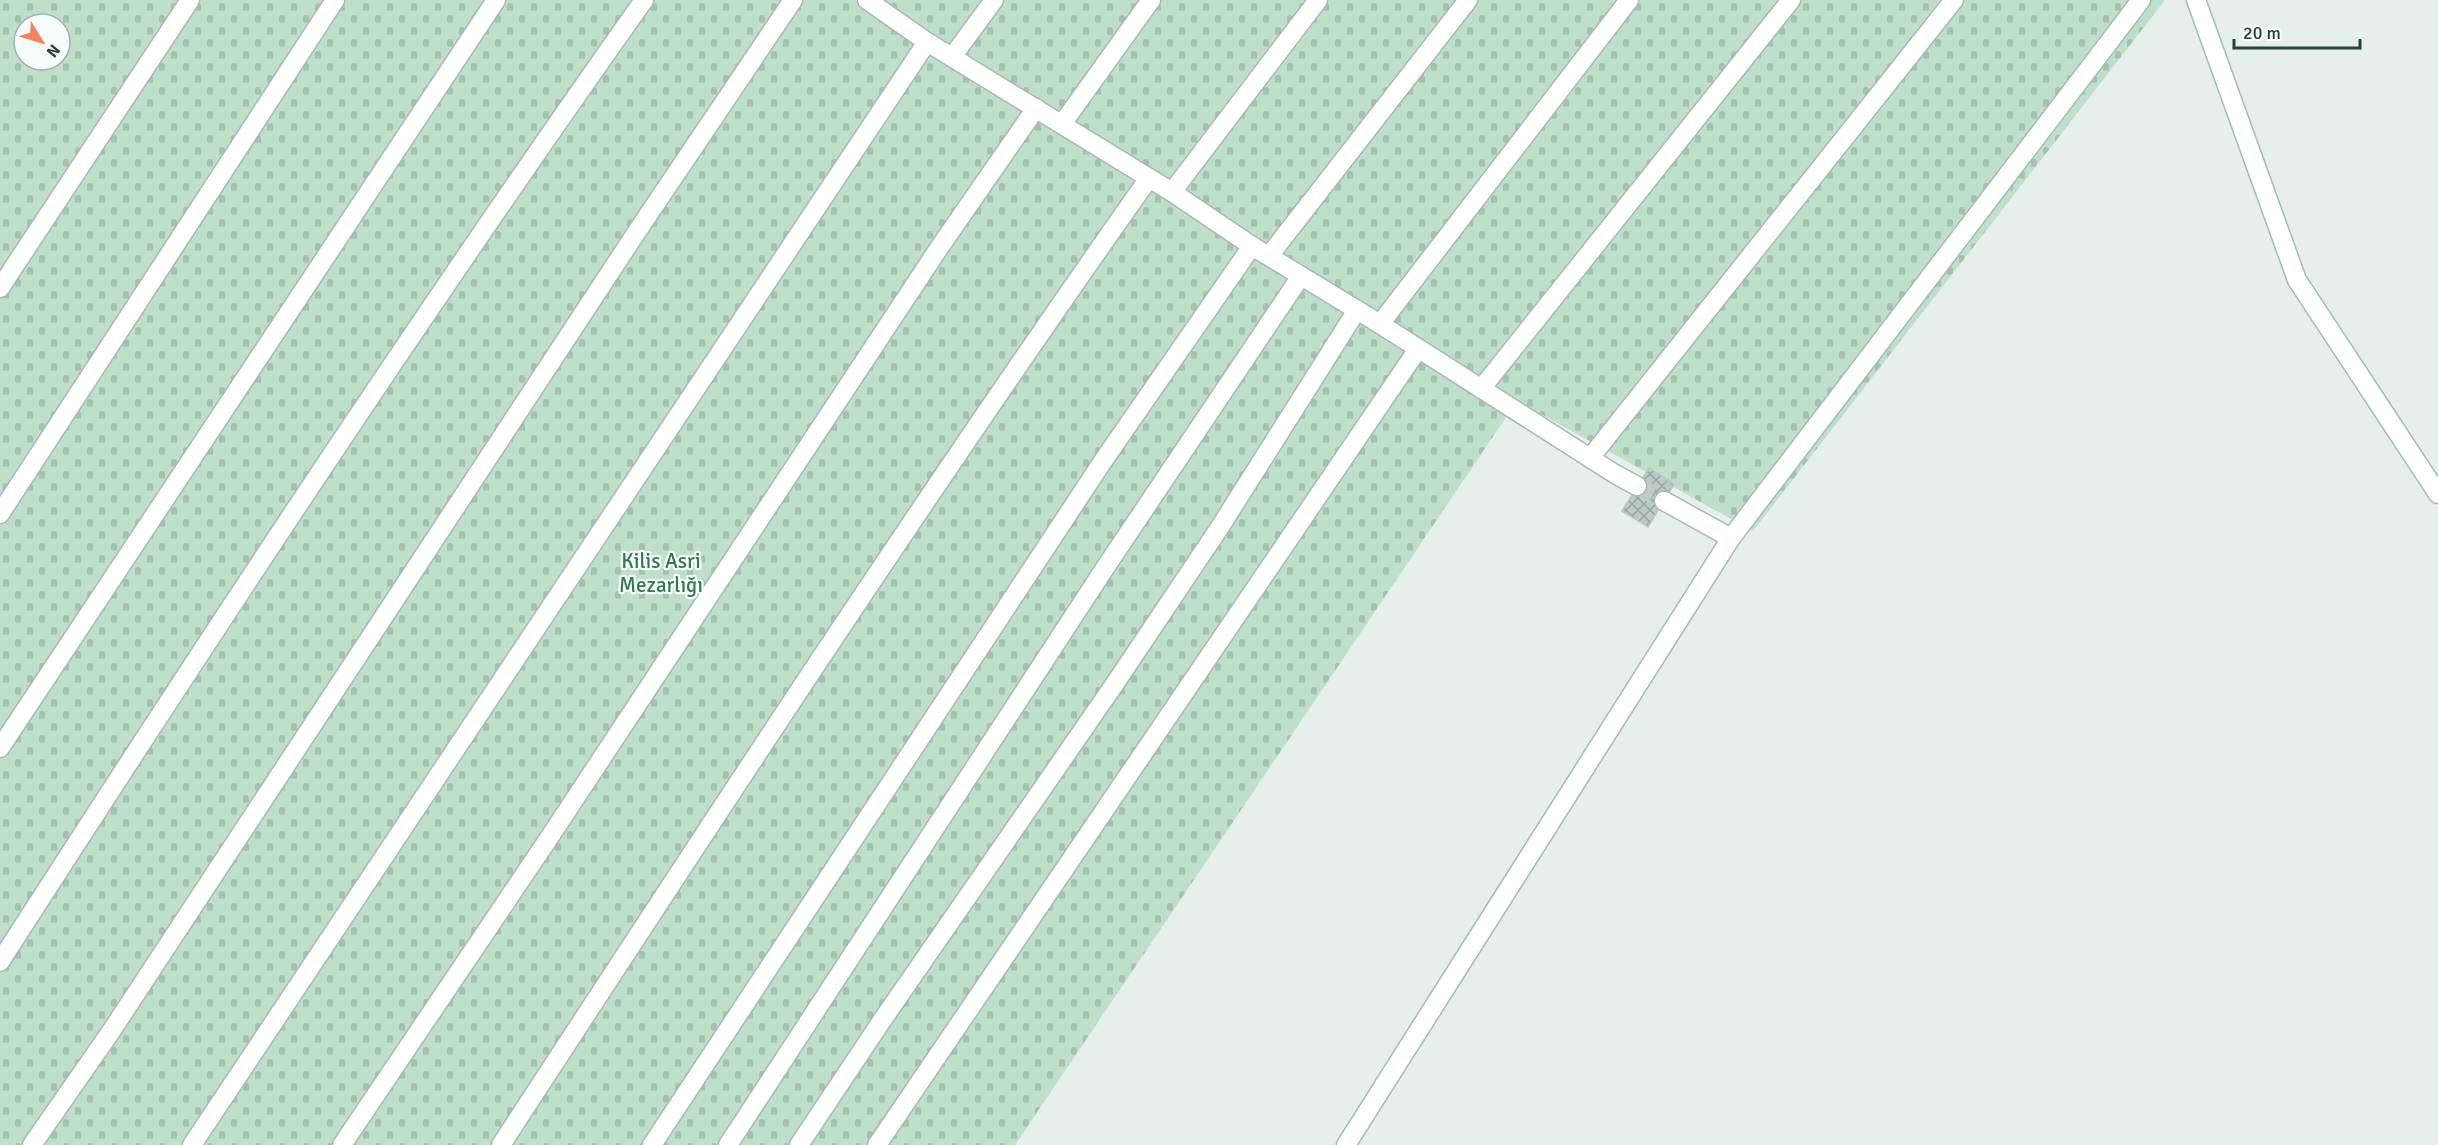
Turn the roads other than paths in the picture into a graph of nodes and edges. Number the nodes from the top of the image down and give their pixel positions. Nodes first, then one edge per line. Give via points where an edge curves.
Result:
1 (190, 0) edge
2 (335, 0) edge
3 (496, 0) edge
4 (644, 0) edge
5 (793, 0) edge
6 (867, 0) edge
7 (994, 0) edge
8 (1151, 0) edge
9 (1318, 0) edge
10 (1468, 0) edge
11 (1629, 0) edge
12 (1791, 0) edge
13 (1954, 0) edge
14 (2141, 0) edge
15 (2196, 0) edge
16 (927, 42) junction
17 (952, 57) junction
18 (1036, 108) junction
19 (1062, 124) junction
20 (1149, 178) junction
21 (1172, 192) junction
22 (1252, 246) junction
23 (1269, 256) junction
24 (1301, 276) junction
25 (0, 288) edge
26 (1357, 310) junction
27 (1380, 324) junction
28 (1418, 349) junction
29 (1481, 389) junction
30 (1590, 458) junction
31 (1637, 486) tunnel mouth
32 (2438, 494) edge
33 (1664, 501) tunnel mouth
34 (0, 514) edge
35 (1731, 538) junction
36 (0, 747) edge
37 (0, 962) edge
38 (32, 1145) edge
39 (192, 1145) edge
40 (342, 1145) edge
41 (501, 1145) edge
42 (652, 1145) edge
43 (728, 1145) edge
44 (800, 1145) edge
45 (877, 1145) edge
46 (1346, 1145) edge

1 - 25 street
2 - 34 street
3 - 36 street
4 - 37 street via 356,418
5 - 38 street
6 - 16 street
7 - 17 street
8 - 19 street
9 - 21 street
10 - 23 street
11 - 27 street
12 - 29 street
13 - 30 street
14 - 35 street
15 - 32 street via 2297,280
16 - 17 street
16 - 39 street
17 - 18 street
18 - 19 street
18 - 40 street
19 - 20 street
20 - 21 street
20 - 41 street via 861,597
21 - 22 street
22 - 23 street
22 - 42 street via 1103,461
23 - 24 street
24 - 26 street
24 - 43 street
26 - 27 street
26 - 44 street via 1220,527
27 - 28 street
28 - 29 street
28 - 45 street
29 - 30 street
30 - 31 street
33 - 35 street
35 - 46 street

